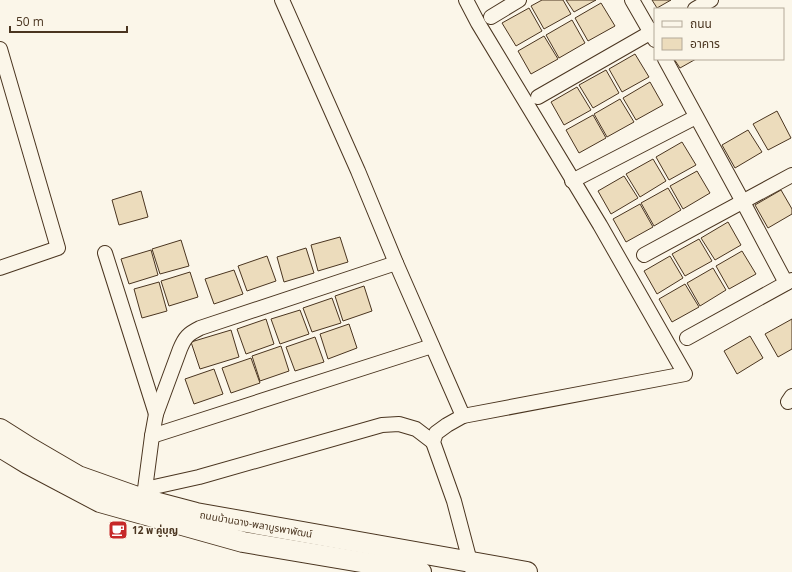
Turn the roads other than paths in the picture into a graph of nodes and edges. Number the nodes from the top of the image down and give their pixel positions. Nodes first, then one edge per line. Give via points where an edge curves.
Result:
1 (282, 0) edge
2 (466, 0) edge
3 (519, 0) edge
4 (632, 0) edge
5 (711, 0) edge
6 (696, 8) edge
7 (491, 17) dead end
8 (654, 34) edge
9 (0, 49) edge
10 (666, 60) edge
11 (538, 97) dead end
12 (696, 117) junction
13 (792, 174) edge
14 (572, 181) junction
15 (743, 202) junction
16 (105, 253) dead end
17 (644, 255) dead end
18 (396, 263) junction
19 (0, 268) edge
20 (789, 282) edge
21 (687, 338) dead end
22 (432, 346) junction
23 (156, 414) junction
24 (463, 416) junction
25 (0, 429) edge
26 (152, 436) junction
27 (433, 442) junction
28 (0, 448) edge
29 (144, 494) junction
30 (472, 567) edge
31 (421, 572) edge
32 (527, 572) edge

1 - 18 street
2 - 14 street
3 - 7 street
4 - 8 street
5 - 6 street
8 - 11 street
9 - 19 street via 58,248
10 - 12 street
12 - 14 street
12 - 15 street
13 - 15 street
14 - 24 street via 685,374
15 - 17 street
15 - 20 street
16 - 23 street
18 - 22 street
18 - 23 street via 190,333 180,349
20 - 21 street
22 - 24 street
22 - 26 street
23 - 26 street
24 - 27 street via 436,433
25 - 29 street, ถนนบ้านฉาง-พลาบูรพาพัฒน์ via 78,476
26 - 29 street
27 - 29 street via 416,429 399,424 382,425
27 - 30 street via 454,501
28 - 31 street, ถนนบ้านฉาง-พลาบูรพาพัฒน์ via 100,502 243,542
29 - 30 street, ถนนบ้านฉาง-พลาบูรพาพัฒน์ via 196,513
30 - 32 street, ถนนบ้านฉาง-พลาบูรพาพัฒน์

